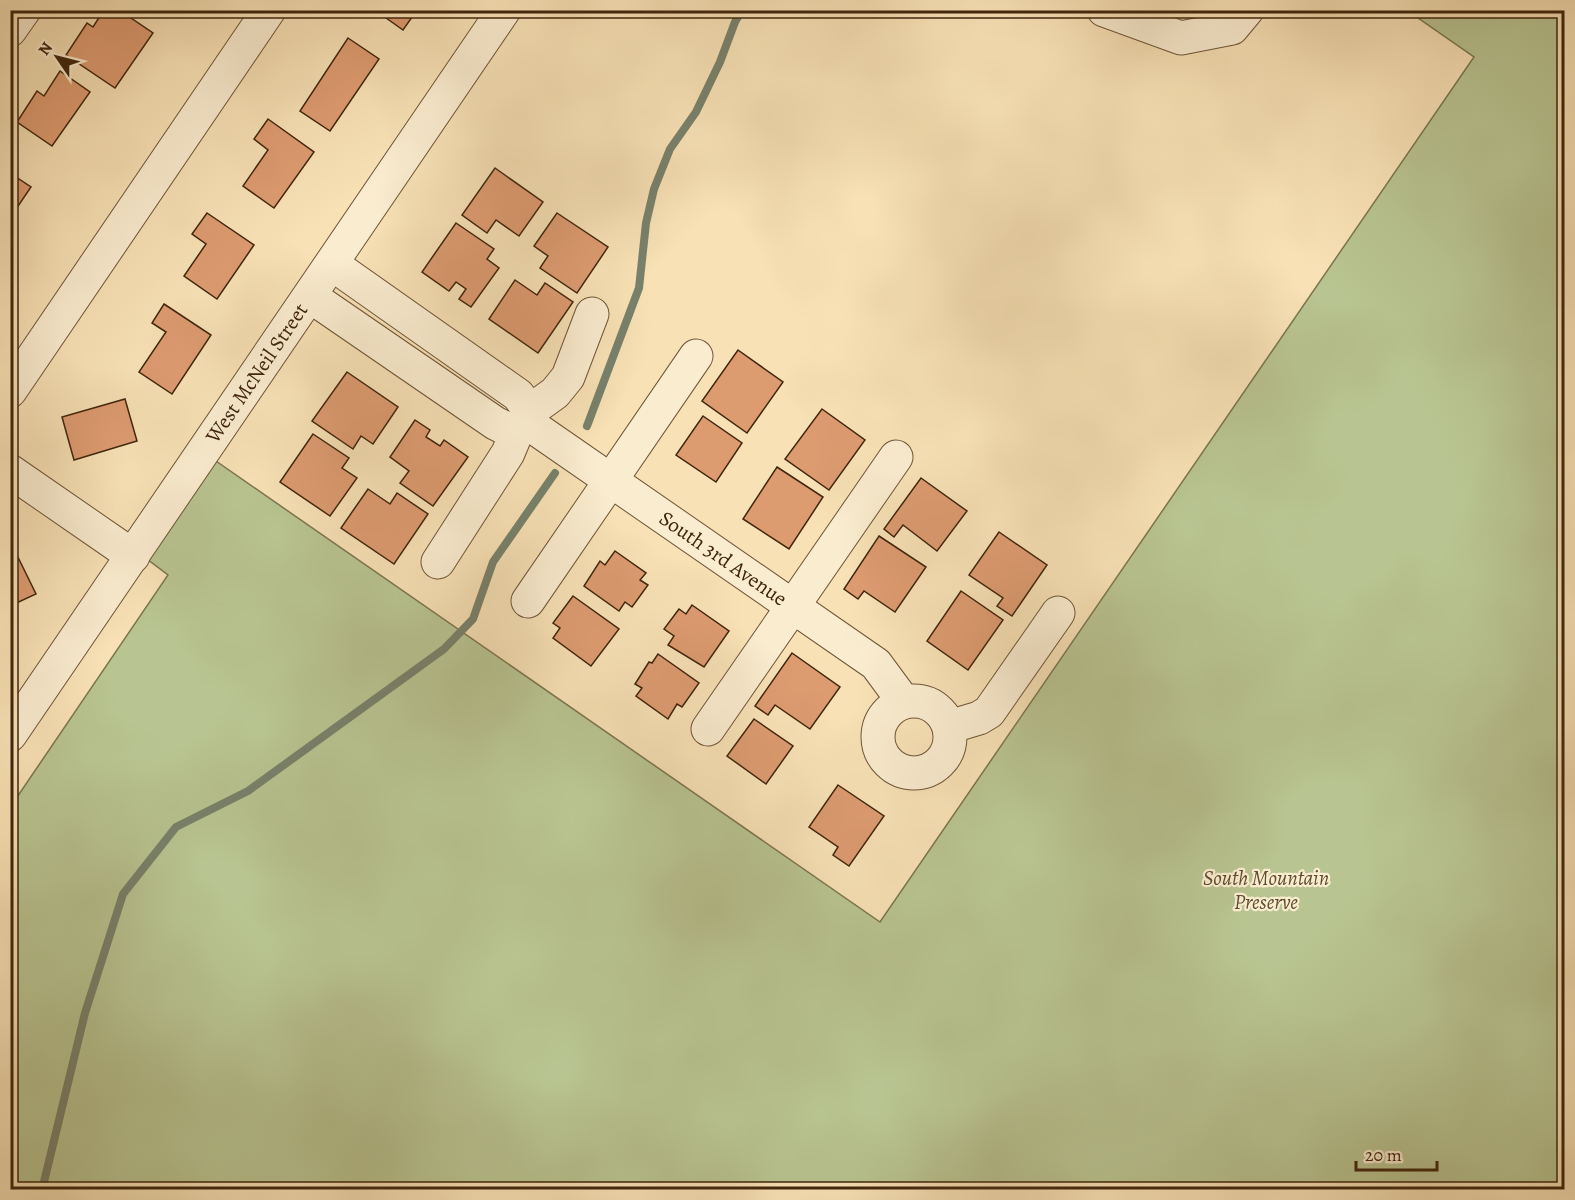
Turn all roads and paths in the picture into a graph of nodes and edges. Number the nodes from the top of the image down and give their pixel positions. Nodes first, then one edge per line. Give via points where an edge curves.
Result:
1 (24, 10) edge
2 (269, 10) edge
3 (504, 10) edge
4 (1104, 10) edge
5 (1247, 10) edge
6 (10, 30) edge
7 (332, 264) junction
8 (310, 296) junction
9 (592, 314) dead end
10 (696, 356) dead end
11 (10, 391) edge
12 (527, 422) junction
13 (896, 457) dead end
14 (10, 471) edge
15 (610, 482) junction
16 (133, 556) junction
17 (438, 562) dead end
18 (528, 601) dead end
19 (794, 608) junction
20 (1058, 613) dead end
21 (904, 702) junction
22 (948, 727) junction
23 (708, 729) dead end
24 (10, 735) edge

1 - 6 street
2 - 11 street
3 - 7 street, West McNeil Street
4 - 5 street via 1181,39 1232,28
7 - 8 street, West McNeil Street
7 - 12 street, South 3rd Avenue via 518,395
8 - 12 street, South 3rd Avenue via 495,423 509,430
8 - 16 street, West McNeil Street
9 - 12 street via 568,377
10 - 15 street
12 - 15 street, South 3rd Avenue
12 - 17 street
13 - 19 street
14 - 16 street
15 - 18 street
15 - 19 street, South 3rd Avenue
16 - 24 street, West McNeil Street
19 - 21 street, South 3rd Avenue via 876,664
19 - 23 street
20 - 22 street via 989,712
21 - 22 street via 931,705 942,714
21 - 22 street via 882,719 878,733 885,759 896,768 923,772 936,765 950,741

